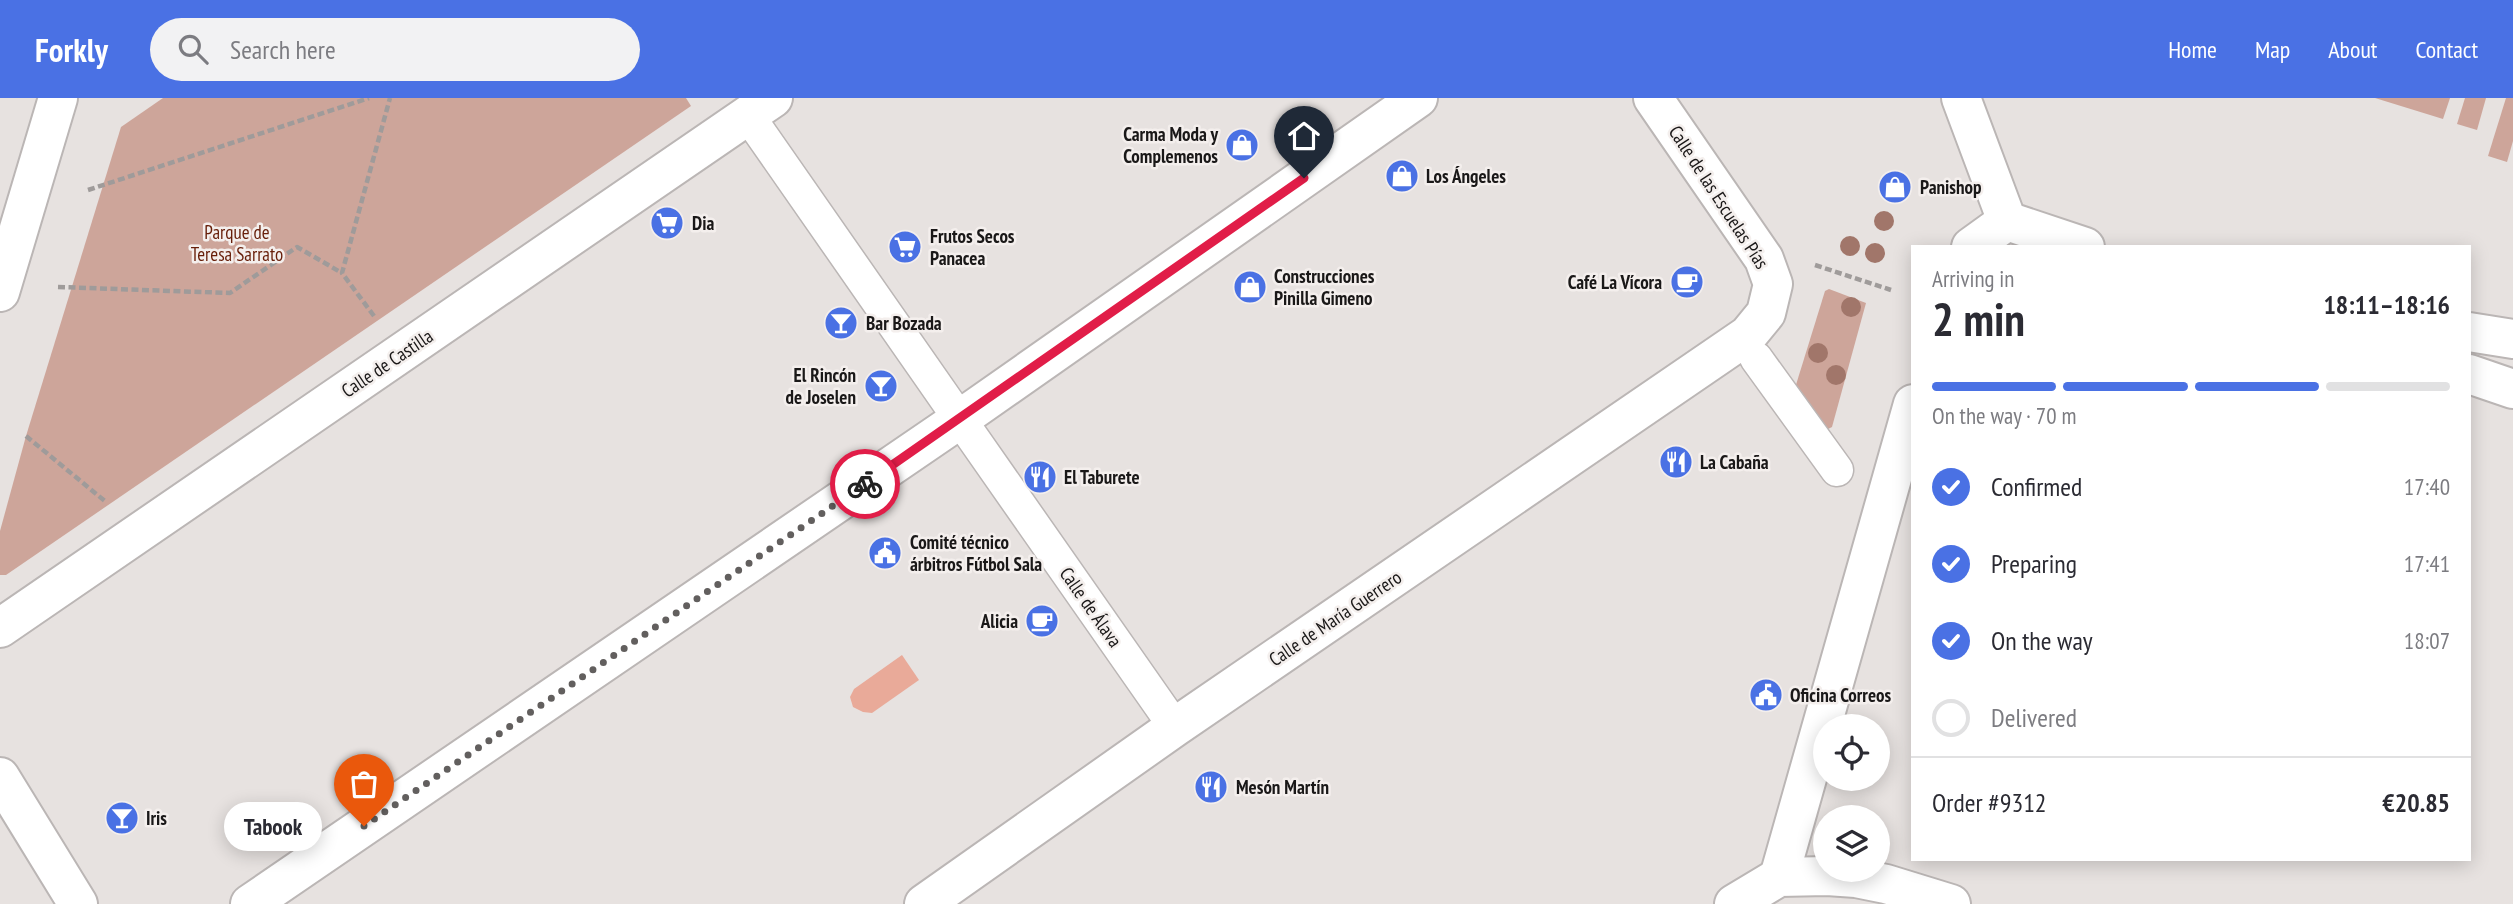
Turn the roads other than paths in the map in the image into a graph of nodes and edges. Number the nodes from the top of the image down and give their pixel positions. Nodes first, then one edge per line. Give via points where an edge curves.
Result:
1 (58, 98) edge
2 (1418, 98) edge
3 (1653, 98) edge
4 (1961, 98) edge
5 (751, 106) edge
6 (2007, 221) junction
7 (1973, 245) edge
8 (2079, 245) edge
9 (0, 292) edge
10 (2471, 332) edge
11 (2513, 340) edge
12 (1752, 347) junction
13 (2471, 375) edge
14 (2513, 389) edge
15 (1911, 411) edge
16 (1837, 470) dead end
17 (0, 628) edge
18 (1168, 717) dead end
19 (0, 777) edge
20 (1779, 877) junction
21 (78, 904) edge
22 (250, 904) edge
23 (924, 904) edge
24 (1734, 904) edge
25 (1951, 904) edge

1 - 9 street
2 - 22 street via 949,427
3 - 12 street, Calle de las Escuelas Pías via 1764,259 1773,284
4 - 6 street
5 - 17 street, Calle de Castilla
5 - 18 street, Calle de Álava via 960,419
6 - 7 street
6 - 8 street
10 - 11 street
12 - 16 street
12 - 23 street, Calle de María Guerrero via 1175,727
13 - 14 street
15 - 20 street
19 - 21 street
20 - 24 street
20 - 25 street via 1856,878

